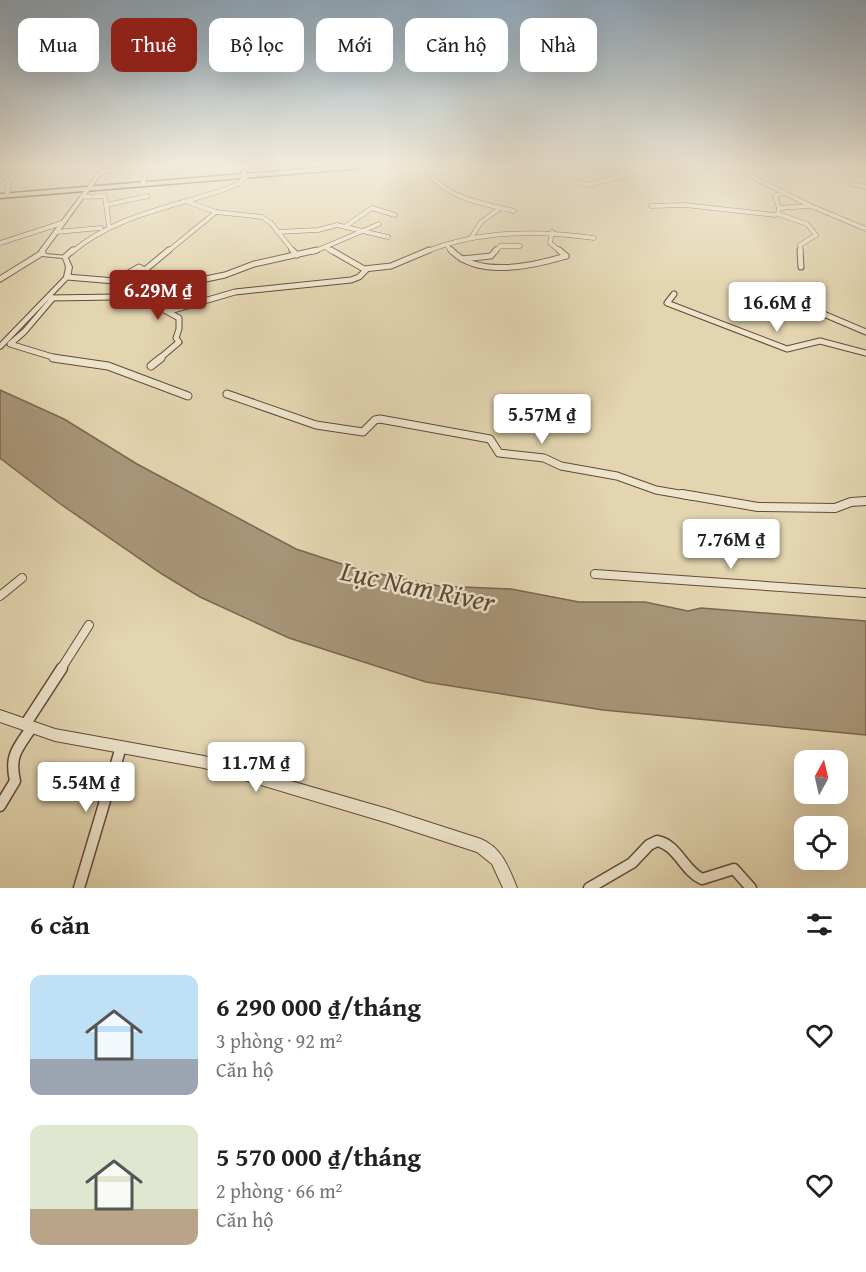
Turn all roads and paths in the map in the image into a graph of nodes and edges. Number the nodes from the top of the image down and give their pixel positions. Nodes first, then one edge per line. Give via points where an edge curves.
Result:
1 (74, 207) edge
2 (106, 207) edge
3 (170, 207) edge
4 (198, 207) edge
5 (494, 207) edge
6 (705, 207) edge
7 (788, 207) edge
8 (814, 207) edge
9 (779, 208) joint
10 (499, 209) junction
11 (216, 212) junction
12 (514, 212) dead end
13 (778, 214) junction
14 (395, 215) dead end
15 (62, 223) junction
16 (379, 224) dead end
17 (346, 226) junction
18 (106, 227) junction
19 (866, 229) edge
20 (277, 231) junction
21 (56, 232) junction
22 (364, 232) junction
23 (552, 232) junction
24 (388, 237) dead end
25 (471, 238) junction
26 (594, 238) dead end
27 (0, 243) edge
28 (520, 246) dead end
29 (448, 247) junction
30 (327, 248) junction
31 (42, 253) junction
32 (297, 255) junction
33 (65, 257) junction
34 (462, 259) junction
35 (801, 267) dead end
36 (146, 269) junction
37 (366, 270) junction
38 (67, 277) junction
39 (0, 279) edge
40 (173, 286) junction
41 (767, 290) dead end
42 (674, 294) dead end
43 (115, 297) dead end
44 (50, 298) junction
45 (170, 311) junction
46 (866, 332) edge
47 (14, 334) joint
48 (0, 347) edge
49 (866, 353) edge
50 (151, 366) dead end
51 (226, 394) dead end
52 (188, 396) dead end
53 (866, 501) edge
54 (595, 574) dead end
55 (22, 578) dead end
56 (866, 593) edge
57 (0, 596) edge
58 (89, 625) dead end
59 (0, 716) edge
60 (29, 726) junction
61 (121, 747) junction
62 (0, 806) edge
63 (79, 888) edge
64 (510, 888) edge
65 (589, 888) edge
66 (752, 888) edge

1 - 15 street
2 - 18 street
3 - 18 street
4 - 11 street
5 - 10 street
6 - 13 street
7 - 9 street
8 - 19 street
9 - 13 street
10 - 12 street
10 - 25 street via 481,222
11 - 20 street via 262,216
11 - 36 street
13 - 35 street via 807,224 816,235 800,244
14 - 17 street via 372,208
15 - 21 street
15 - 27 street
16 - 22 street
17 - 20 street
17 - 22 street
18 - 21 street
18 - 33 street
20 - 32 street
21 - 31 street
22 - 24 street
22 - 30 street
23 - 25 street
23 - 26 street
23 - 34 street via 550,243 566,256 522,266 473,264
25 - 29 street
28 - 34 street via 501,246 491,256
29 - 34 street
29 - 37 street
30 - 32 street
30 - 37 street
31 - 33 street
31 - 39 street
32 - 40 street
33 - 38 street
36 - 38 street via 135,268 115,281
36 - 40 street
37 - 45 street via 346,281 235,292
38 - 44 street
40 - 45 street via 158,306
41 - 46 street
42 - 49 street via 667,303 787,349 814,341
43 - 44 street
44 - 47 street
44 - 52 street via 24,332 11,341 12,346 57,359 108,366
45 - 50 street via 181,322 176,338 179,342
47 - 48 street
51 - 53 street via 331,428 363,432 380,419 490,439 499,453 544,458 561,466 617,476 656,490 758,507 835,508
54 - 56 street
55 - 57 street
58 - 60 street
59 - 60 street
60 - 61 street
60 - 62 street via 13,756 15,781
61 - 63 street
61 - 64 street via 204,762 480,846 496,859
65 - 66 street via 635,861 656,841 671,847 692,875 702,879 734,869

